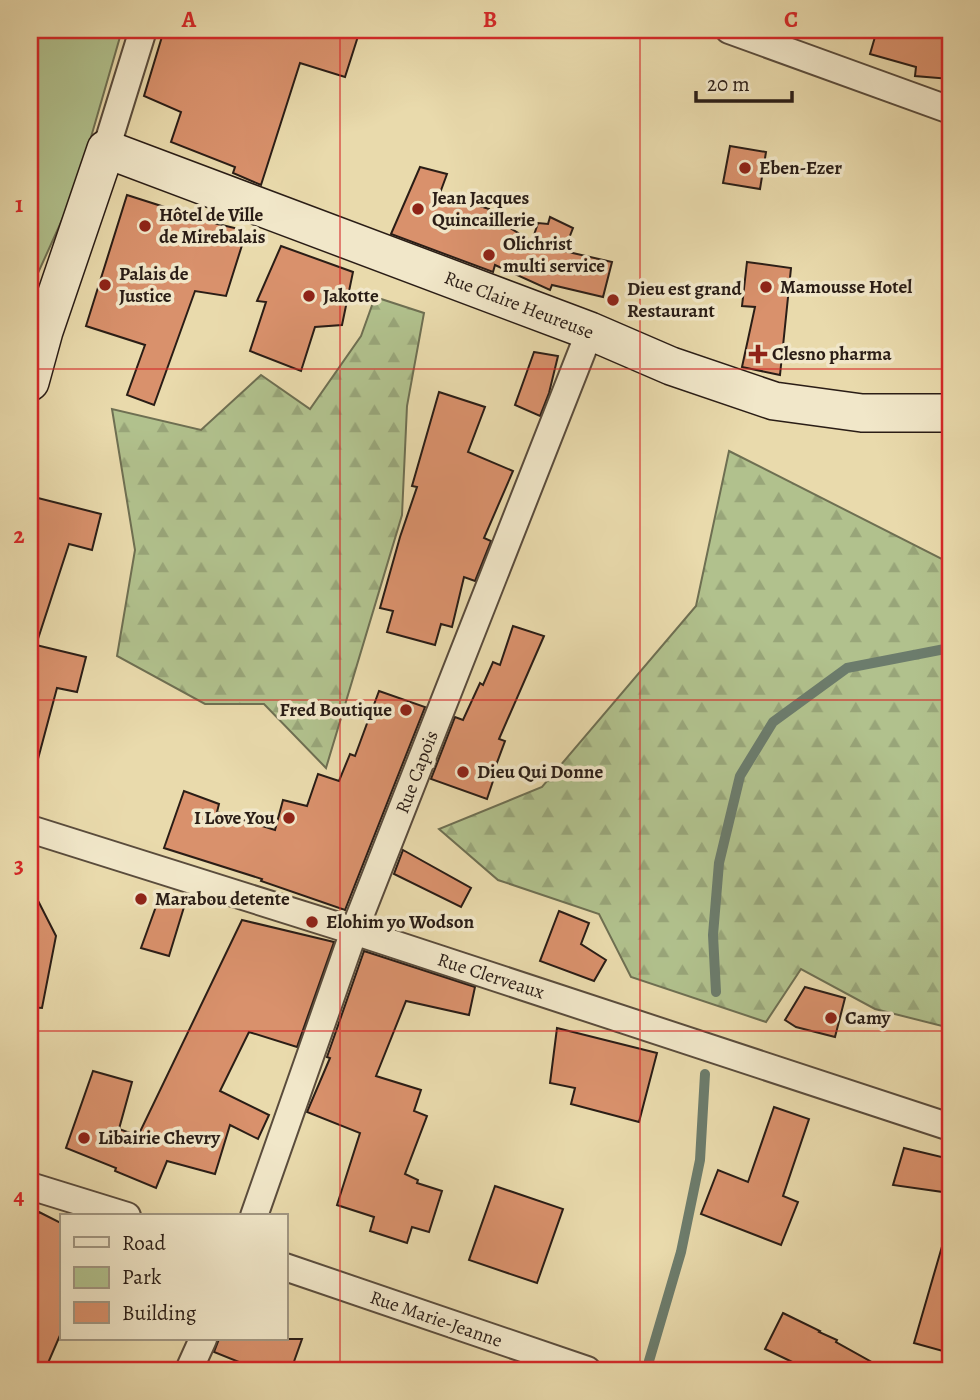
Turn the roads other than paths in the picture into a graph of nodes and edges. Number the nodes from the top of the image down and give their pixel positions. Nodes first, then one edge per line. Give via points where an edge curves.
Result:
1 (143, 30) edge
2 (729, 30) edge
3 (950, 110) edge
4 (106, 149) junction
5 (37, 329) edge
6 (590, 331) junction
7 (30, 382) edge
8 (946, 414) edge
9 (30, 829) edge
10 (354, 932) junction
11 (950, 1127) edge
12 (30, 1186) edge
13 (121, 1214) edge
14 (255, 1214) edge
15 (287, 1268) edge
16 (203, 1340) edge
17 (189, 1370) edge
18 (587, 1370) edge

1 - 4 street
2 - 3 street
4 - 5 main road
4 - 6 main road, Rue Claire Heureuse
5 - 7 main road
6 - 8 main road, Rue Claire Heureuse via 671,366 774,401 862,413
6 - 10 street, Rue Capois
9 - 10 street, Rue Clerveaux
10 - 11 street, Rue Clerveaux
10 - 14 street, Rue Capois
12 - 13 street
15 - 18 street, Rue Marie-Jeanne
16 - 17 street

